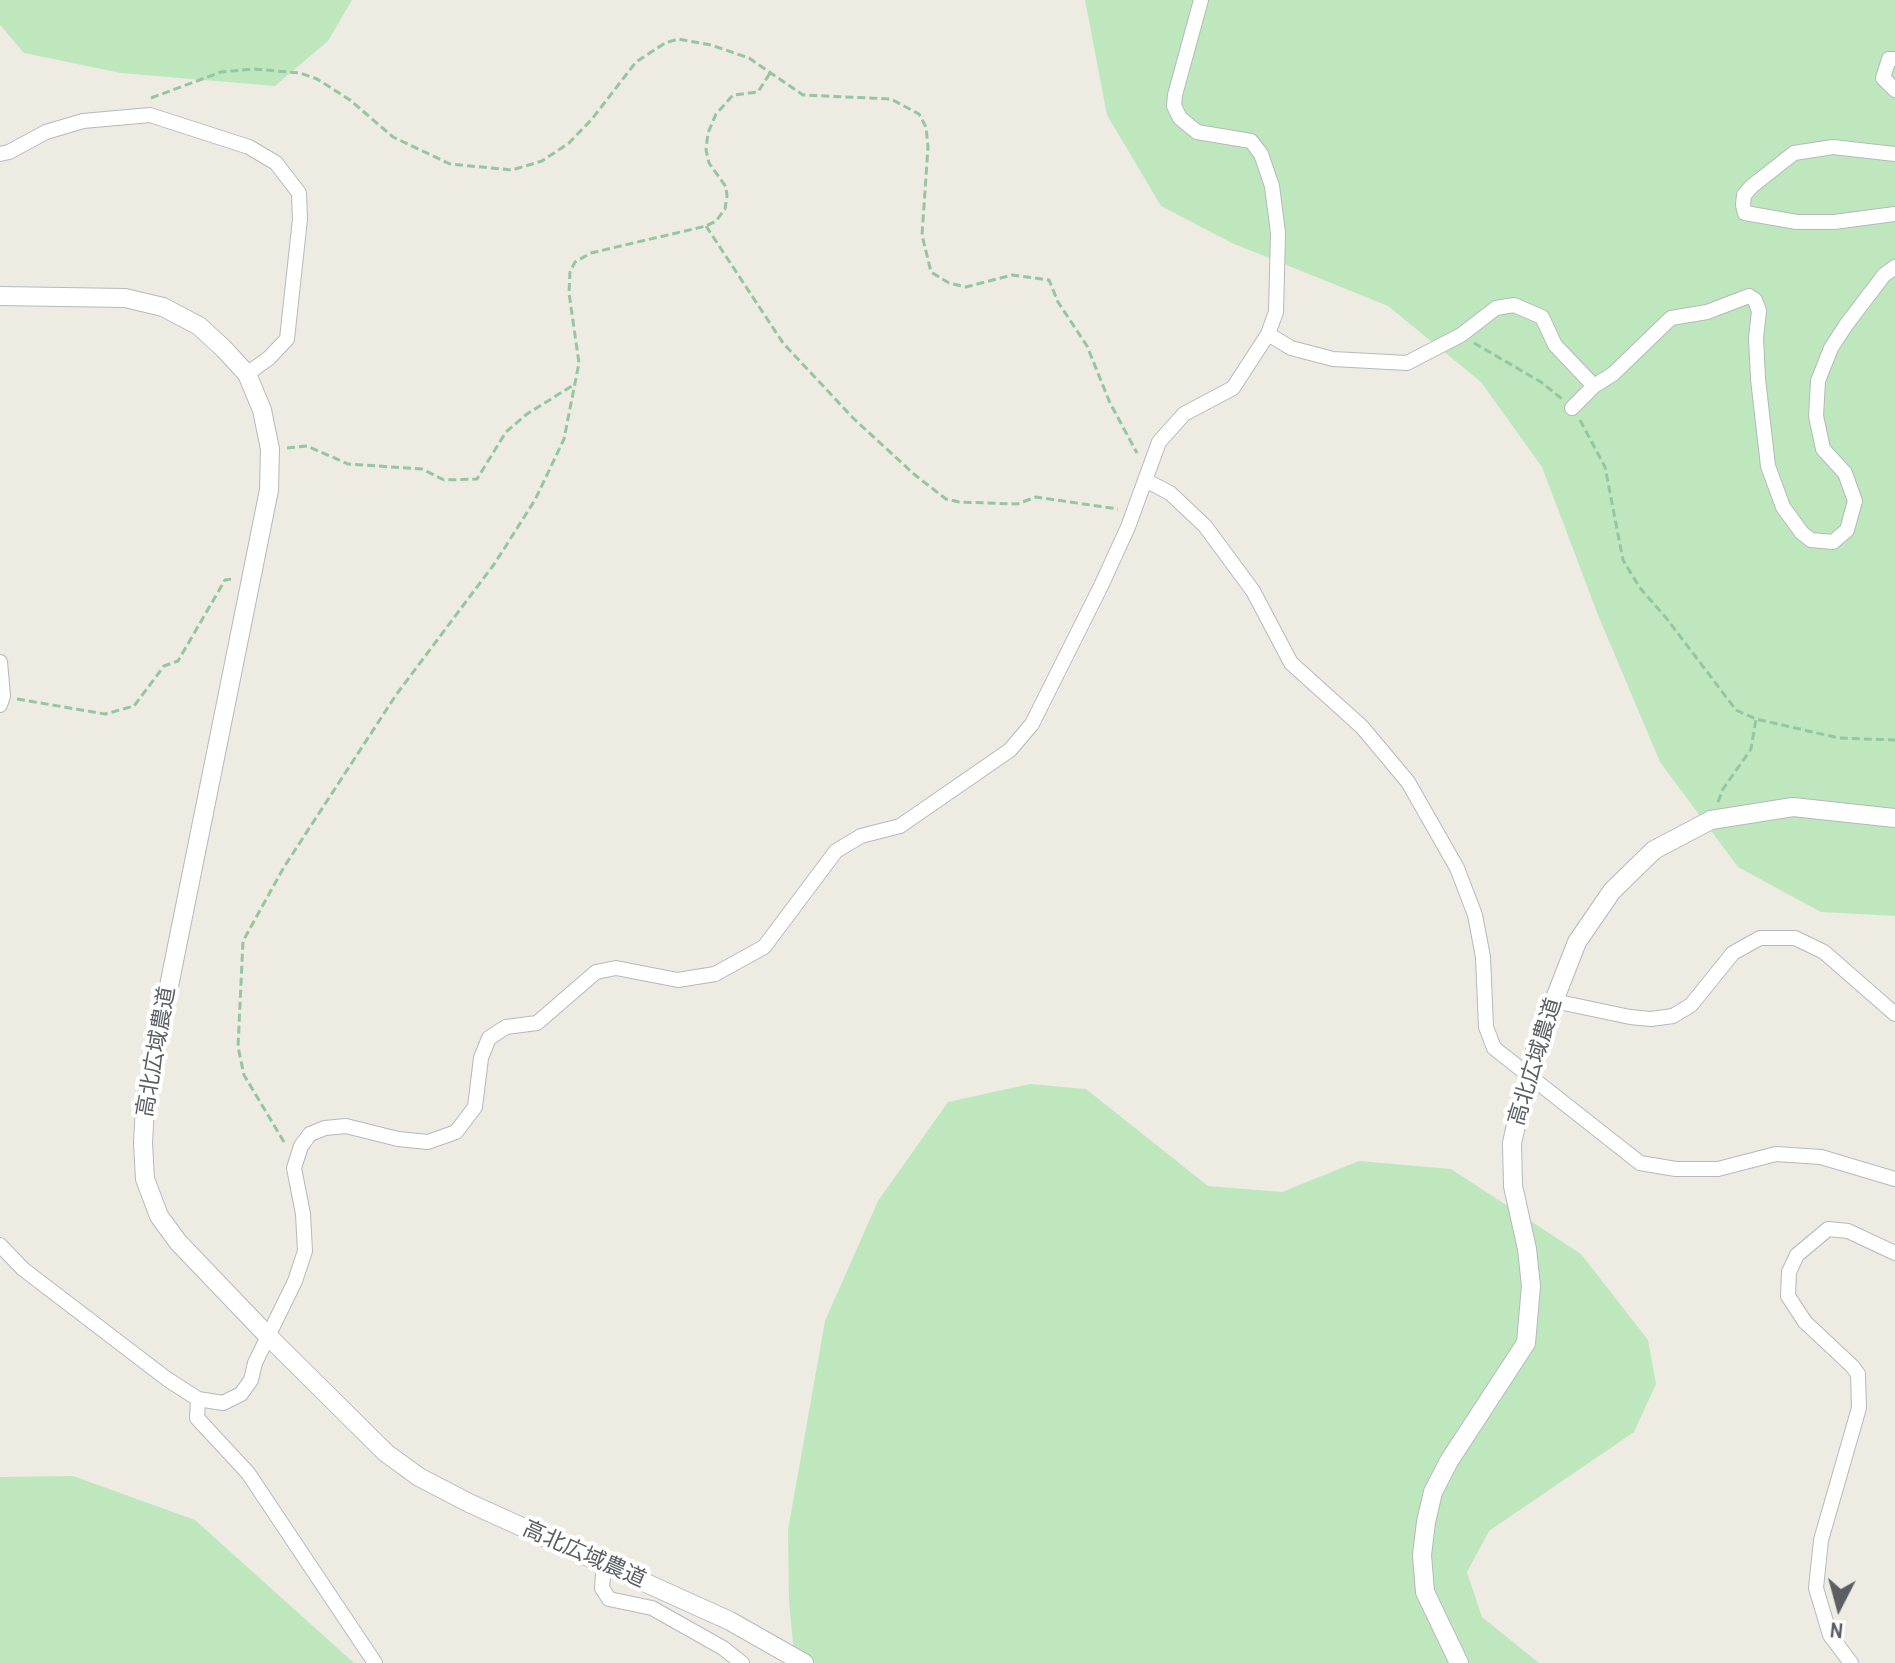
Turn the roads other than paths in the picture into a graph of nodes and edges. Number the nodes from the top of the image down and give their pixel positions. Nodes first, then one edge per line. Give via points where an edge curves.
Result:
1 (1201, 0) edge
2 (1895, 59) edge
3 (1895, 90) edge
4 (0, 154) edge
5 (1895, 154) edge
6 (1895, 214) edge
7 (1895, 267) edge
8 (0, 296) edge
9 (1268, 334) junction
10 (247, 374) junction
11 (1594, 386) junction
12 (1572, 408) road end
13 (1147, 475) junction
14 (0, 662) edge
15 (1, 701) edge
16 (1895, 818) edge
17 (1554, 1001) junction
18 (1895, 1014) edge
19 (1895, 1179) edge
20 (0, 1245) edge
21 (1895, 1253) edge
22 (267, 1335) junction
23 (198, 1399) junction
24 (604, 1563) junction
25 (375, 1663) edge
26 (742, 1663) edge
27 (804, 1663) edge
28 (1459, 1663) edge
29 (1851, 1663) edge

1 - 9 street via 1174,106 1197,132 1251,141 1261,154 1272,186 1278,233 1276,312
2 - 3 street via 1889,59 1883,78
4 - 10 street via 83,121 150,115 249,147 276,163 299,193 287,339
5 - 6 street via 1833,147 1794,153 1752,186 1743,205 1745,213 1797,222
7 - 11 street via 1846,325 1818,381 1816,416 1823,449 1845,473 1855,501 1847,530 1833,542 1811,540 1802,533 1783,507 1768,466 1758,379 1759,311 1749,296 1671,318
8 - 10 street, 高北広域農道 via 125,298 163,307 199,326
9 - 11 street via 1291,348 1333,359 1407,363 1461,335 1496,308 1514,305 1542,317 1555,345
9 - 13 street via 1233,388 1184,414 1159,442
10 - 22 street, 高北広域農道 via 270,449 269,490 145,1105 143,1143 145,1179 159,1216
11 - 12 street
13 - 19 street via 1205,526 1253,591 1291,663 1362,727 1408,782 1457,868 1475,915 1486,1027 1494,1048 1640,1163 1718,1169 1776,1154 1821,1157
13 - 22 street via 1101,586 1032,724 1010,750 900,826 861,836 836,851 764,947 715,974 678,980 616,968 596,972 537,1023 506,1027 489,1038 475,1107 456,1132 428,1142 346,1126 310,1134 294,1168 305,1251
14 - 15 street
16 - 17 street, 高北広域農道 via 1793,807 1711,820 1654,850 1612,891 1577,942
17 - 18 street via 1630,1017 1673,1016 1691,1005 1733,953 1760,938 1795,938 1824,952
17 - 28 street, 高北広域農道, bridge via 1536,1047 1512,1143 1513,1186 1531,1286 1526,1343 1449,1461 1433,1492 1426,1522 1425,1592
20 - 23 street via 23,1269
21 - 29 street via 1848,1231 1828,1229 1797,1255 1789,1272 1788,1296 1805,1322 1858,1374 1859,1408 1821,1540 1816,1588 1830,1635
22 - 23 street via 241,1394 223,1403
22 - 24 street, 高北広域農道 via 386,1453 419,1477
23 - 25 street via 197,1418 248,1473
24 - 26 street via 602,1588 609,1599 652,1608
24 - 27 street, 高北広域農道 via 730,1621

